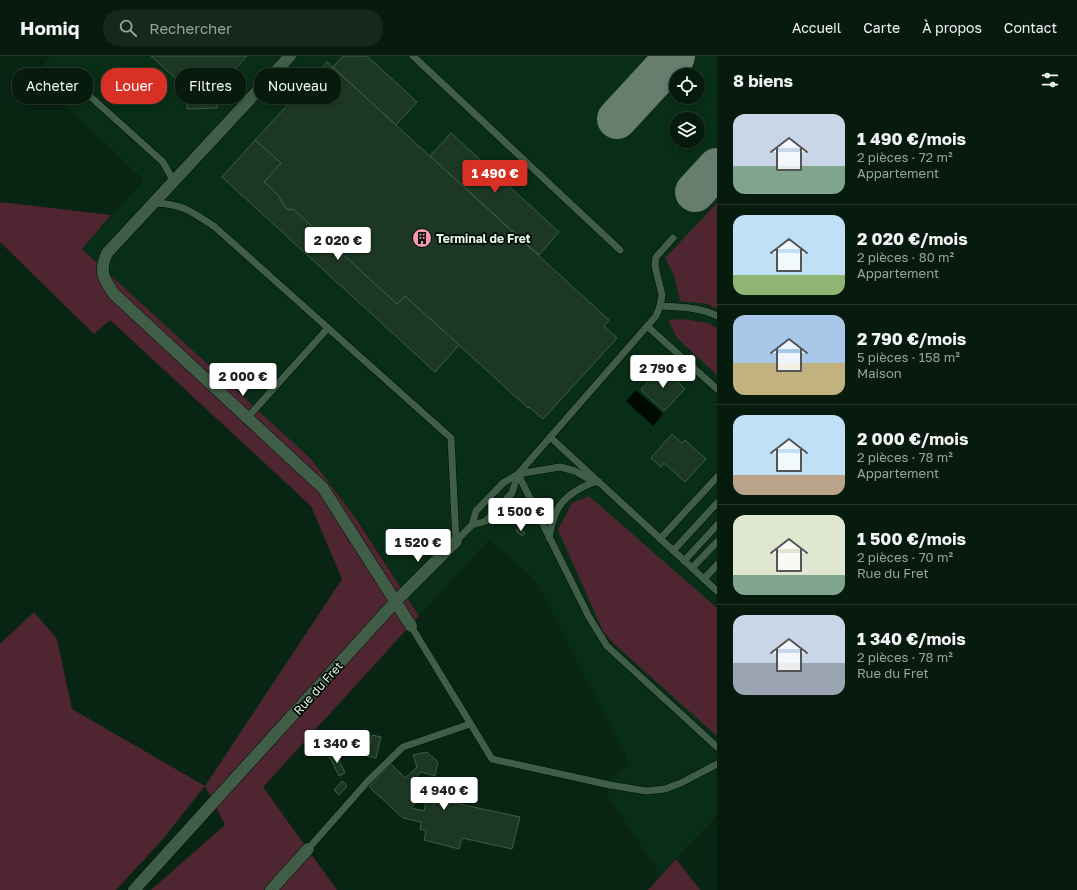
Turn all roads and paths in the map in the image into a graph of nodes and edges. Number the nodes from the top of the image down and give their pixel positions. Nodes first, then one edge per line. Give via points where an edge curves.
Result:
1 (290, 56) edge
2 (413, 56) edge
3 (93, 99) edge
4 (174, 182) junction
5 (153, 203) junction
6 (673, 238) dead end
7 (620, 250) dead end
8 (660, 306) junction
9 (717, 316) edge
10 (647, 326) junction
11 (328, 328) junction
12 (717, 389) edge
13 (247, 418) junction
14 (550, 437) junction
15 (518, 474) junction
16 (717, 477) edge
17 (596, 482) junction
18 (717, 503) edge
19 (472, 525) junction
20 (717, 525) edge
21 (549, 538) junction
22 (660, 539) junction
23 (456, 541) junction
24 (717, 542) edge
25 (673, 551) junction
26 (684, 561) junction
27 (717, 565) edge
28 (692, 568) junction
29 (704, 579) junction
30 (717, 591) edge
31 (396, 601) junction
32 (411, 626) joint
33 (470, 724) junction
34 (717, 747) edge
35 (717, 764) edge
36 (308, 849) joint
37 (134, 890) edge
38 (271, 890) edge

1 - 4 street
2 - 7 lane
3 - 4 lane via 163,162
4 - 5 street
5 - 11 lane via 174,204 191,211 215,227
5 - 13 street via 107,253 103,263 103,278 114,294
6 - 8 lane via 656,257 655,266 662,295
8 - 9 lane via 691,308
8 - 10 lane via 656,316
10 - 12 lane
10 - 14 lane
11 - 13 lane
11 - 23 lane via 451,438
13 - 31 street via 322,488
14 - 15 lane
14 - 17 lane
15 - 17 lane via 560,467 575,471
15 - 19 lane via 503,483 480,507
15 - 19 lane via 512,493 486,521
15 - 21 lane
16 - 22 lane
17 - 21 lane via 575,491 559,505
17 - 22 lane
18 - 25 lane
19 - 23 lane
20 - 26 lane
21 - 34 lane via 589,617 607,646
22 - 25 lane
23 - 31 street, Rue du Fret
24 - 28 lane
25 - 26 lane
26 - 28 lane
27 - 29 lane
28 - 29 lane
29 - 30 lane
31 - 32 street
31 - 37 street, Rue du Fret
32 - 33 lane
33 - 35 lane via 492,759 610,786 646,791 665,789
33 - 36 lane via 403,747 368,781
36 - 38 street

